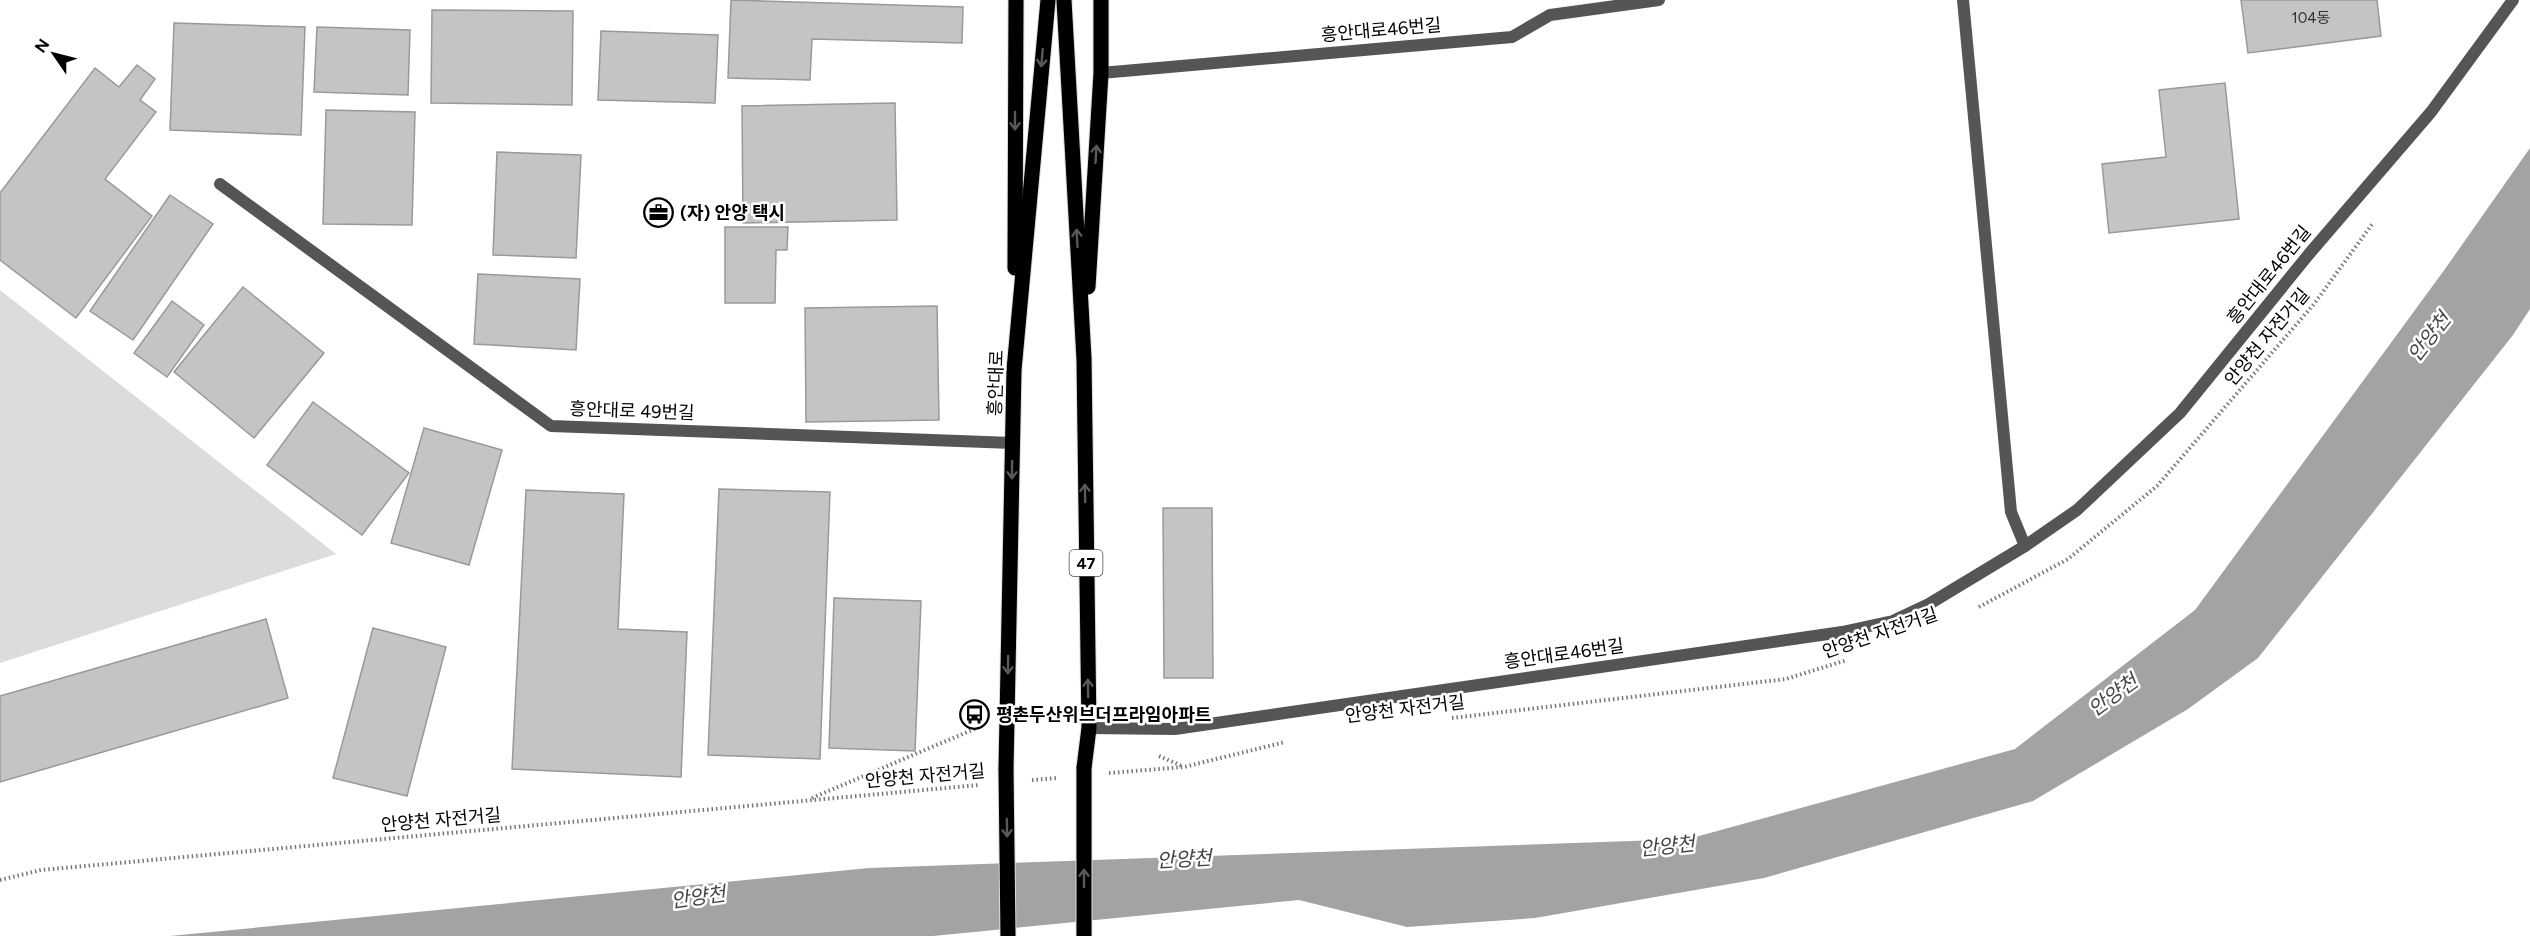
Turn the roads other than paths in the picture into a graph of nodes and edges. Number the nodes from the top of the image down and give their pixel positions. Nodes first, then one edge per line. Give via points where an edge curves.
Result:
1 (1016, 0) edge
2 (1048, 0) edge
3 (1064, 0) edge
4 (1101, 0) edge
5 (1659, 0) edge
6 (1963, 0) edge
7 (2513, 0) edge
8 (1101, 73) junction
9 (220, 184) dead end
10 (1084, 359) junction
11 (1014, 370) junction
12 (1013, 443) junction
13 (2025, 546) junction
14 (1089, 728) junction
15 (1008, 936) edge
16 (1084, 936) edge

1 -> 11 main road
2 -> 11 main road, 흥안대로
10 -> 3 main road, 47
4 - 8 main road
5 - 8 street, 흥안대로46번길 via 1550,15 1512,37
6 - 13 street via 2011,512
7 - 13 street, 흥안대로46번길 via 2431,112 2180,413 2076,510
10 -> 8 main road
9 - 12 street, 흥안대로 49번길 via 551,426
14 -> 10 main road, 47
11 - 12 main road, 흥안대로
12 -> 15 main road, 흥안대로, bridge via 1006,770
13 - 14 street, 흥안대로46번길 via 1929,604 1893,621 1842,632 1175,729
16 -> 14 main road, 47, bridge via 1084,768

